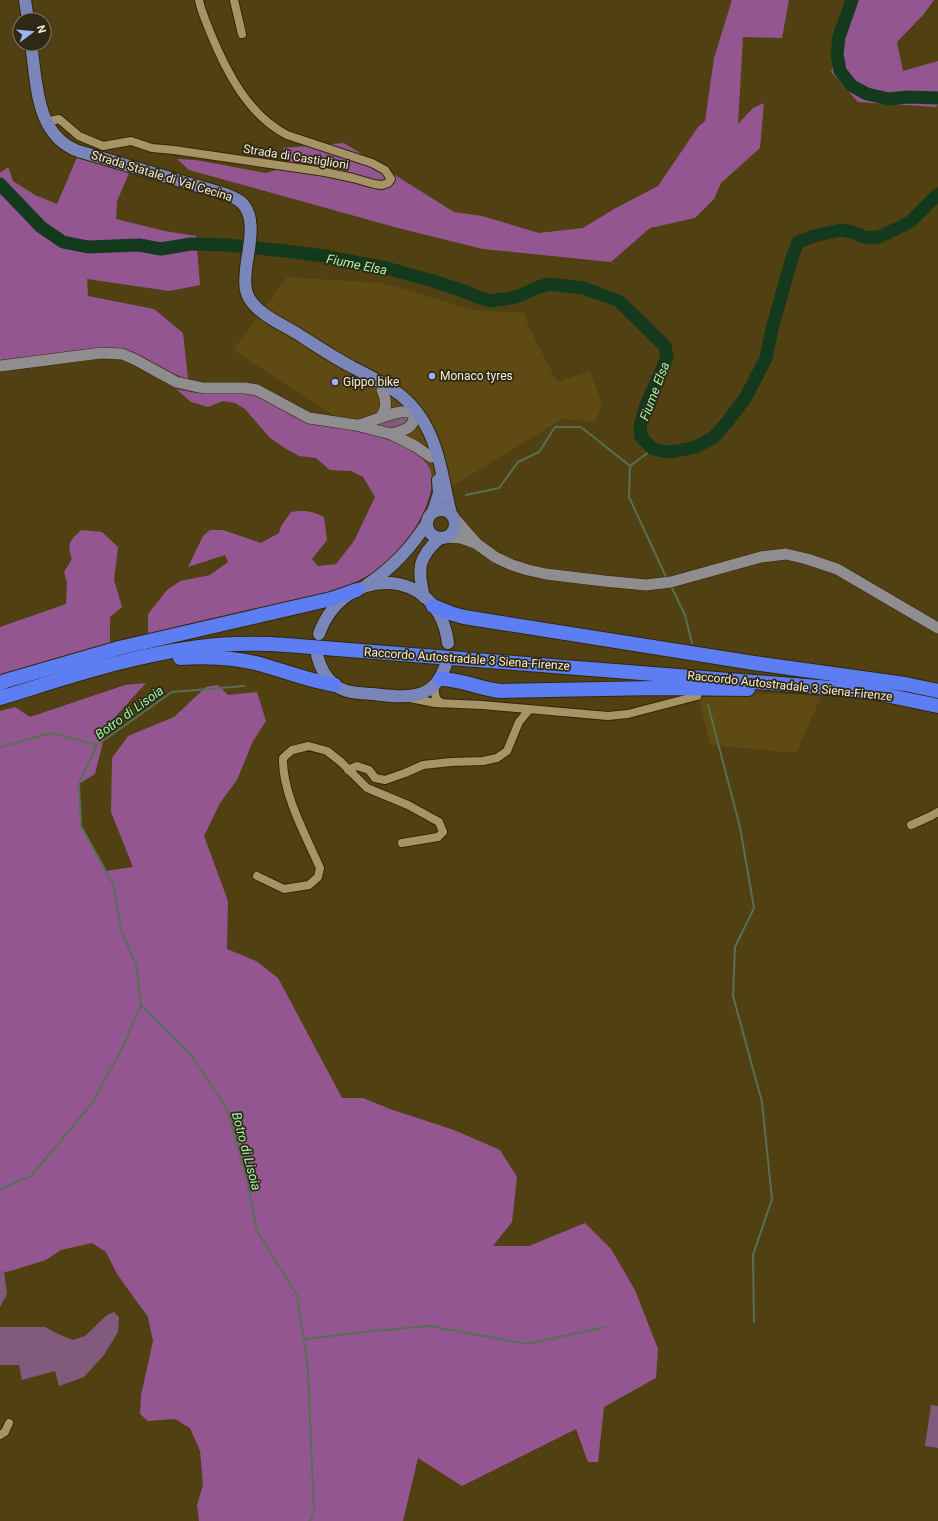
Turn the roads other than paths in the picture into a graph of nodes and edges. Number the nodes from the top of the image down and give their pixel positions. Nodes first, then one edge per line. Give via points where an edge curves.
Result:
1 (25, 0) edge
2 (199, 0) edge
3 (234, 0) edge
4 (27, 12) edge
5 (242, 34) dead end
6 (33, 52) edge
7 (46, 122) junction
8 (0, 366) edge
9 (387, 389) junction
10 (412, 415) junction
11 (380, 418) junction
12 (356, 425) junction
13 (391, 434) junction
14 (434, 455) junction
15 (433, 512) junction
16 (453, 516) junction
17 (427, 523) junction
18 (442, 538) junction
19 (477, 544) junction
20 (361, 588) junction
21 (429, 601) junction
22 (938, 628) edge
23 (318, 634) dead end
24 (448, 643) dead end
25 (317, 655) dead end
26 (446, 664) dead end
27 (437, 683) junction
28 (0, 684) edge
29 (335, 685) junction
30 (0, 688) edge
31 (938, 691) edge
32 (404, 696) junction
33 (698, 696) dead end
34 (938, 697) edge
35 (0, 698) edge
36 (0, 704) edge
37 (442, 704) junction
38 (938, 706) edge
39 (529, 710) junction
40 (938, 712) edge
41 (348, 770) junction
42 (938, 812) edge
43 (911, 825) dead end
44 (402, 843) dead end
45 (257, 876) dead end
46 (9, 1423) dead end
47 (0, 1435) edge

1 - 4 main road
2 - 7 street, Strada di Castiglioni via 217,49 233,79 267,120 291,137 372,163 385,170 391,179 388,183 374,184 325,172 152,148 135,142 126,141 108,146 80,136 59,120
3 - 5 street
6 - 7 main road, Strada Statale di Val Cecina via 40,103
7 - 9 main road, Strada Statale di Val Cecina via 57,138 75,150 237,199 248,212 251,224 245,279 248,296 260,310
8 - 12 street via 101,353 117,354 132,358 176,382 203,388 252,389 312,419
9 - 10 main road, Strada Statale di Val Cecina
9 - 11 street via 385,410
9 - 14 main road, Strada Statale di Val Cecina via 405,399 422,419 429,432
10 - 11 street via 395,413
10 - 13 street via 407,429
10 - 14 main road, Strada Statale di Val Cecina
11 - 12 street
12 - 13 street
13 - 14 street
14 - 15 main road, Strada Statale di Val Cecina via 439,486
14 - 16 main road, Strada Statale di Val Cecina
15 - 16 main road via 443,510
15 - 17 main road, Strada Statale di Val Cecina
16 - 18 main road via 456,524 453,532
16 - 19 street
17 - 18 main road via 432,534
17 - 20 main road, Strada Statale di Val Cecina via 398,561
18 - 19 street via 465,538
18 - 21 main road via 427,550 422,561 420,580
19 - 22 street via 498,559 528,570 646,585 671,582 761,557 786,554 837,569
20 - 21 main road via 394,583 409,587
20 - 23 main road, Strada Statale di Val Cecina via 333,606
20 - 28 highway via 331,599 119,648
21 - 24 main road via 444,627
21 - 31 highway via 464,617
25 - 29 main road via 324,674
26 - 27 main road
27 - 32 main road via 420,694
27 - 37 street via 436,699
27 - 40 highway via 454,680 500,691 658,688 802,691 865,697
29 - 32 main road via 351,692
29 - 36 highway via 245,661 221,657 193,657 139,664
30 - 34 highway, Raccordo Autostradale 3 Siena-Firenze via 144,648 195,639 280,636 815,677 889,687
32 - 37 street
33 - 39 street via 620,716
35 - 38 highway, Raccordo Autostradale 3 Siena-Firenze via 149,656 192,648 239,644 372,651 791,684 871,692
37 - 39 street
39 - 41 street via 518,722 507,751 497,758 423,765 385,780 375,778 369,770 357,766
41 - 44 street via 367,788 408,805 439,822 443,832 438,837
41 - 45 street via 327,751 309,746 292,750 283,758 283,772 289,795 320,868 318,877 309,885 284,889
42 - 43 street
46 - 47 street via 5,1432

